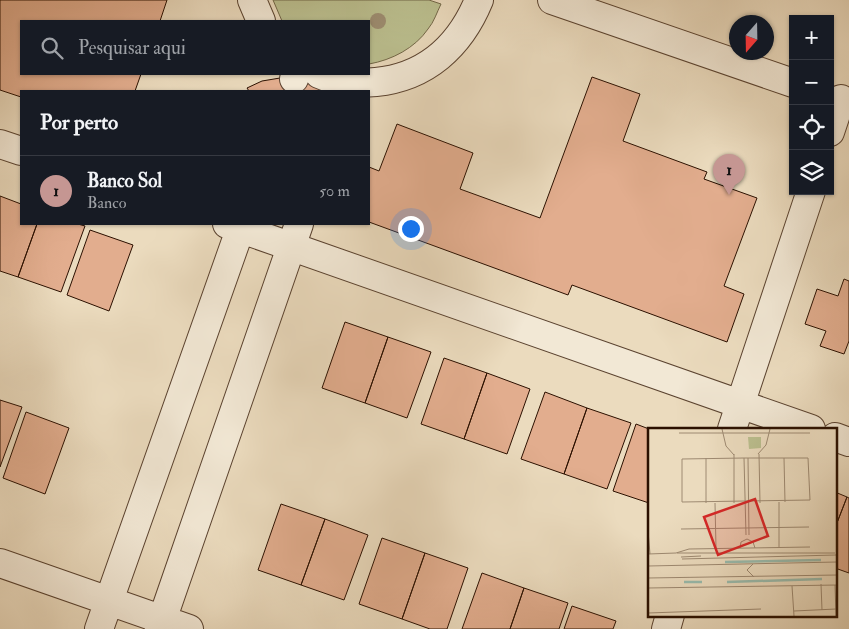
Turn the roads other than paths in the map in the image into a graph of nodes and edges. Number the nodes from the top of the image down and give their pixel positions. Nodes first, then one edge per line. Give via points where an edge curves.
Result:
1 (252, 0) edge
2 (478, 0) edge
3 (552, 0) edge
4 (261, 20) edge
5 (303, 75) edge
6 (789, 82) edge
7 (350, 88) edge
8 (840, 99) edge
9 (834, 119) edge
10 (0, 144) edge
11 (20, 151) edge
12 (809, 195) edge
13 (237, 225) edge
14 (295, 235) edge
15 (736, 416) edge
16 (805, 428) edge
17 (836, 437) edge
18 (849, 442) edge
19 (0, 563) edge
20 (109, 601) junction
21 (670, 616) edge
22 (161, 624) edge
23 (99, 629) edge
24 (189, 629) edge
25 (666, 629) edge

1 - 4 street
2 - 7 street via 460,34 429,64 410,75
3 - 6 street
5 - 7 street
8 - 9 street
10 - 11 street
12 - 15 street
13 - 14 street
13 - 20 street
14 - 15 street
14 - 22 street
15 - 16 street
17 - 18 street
19 - 20 street
20 - 22 street
20 - 23 street
21 - 25 street
22 - 24 street

